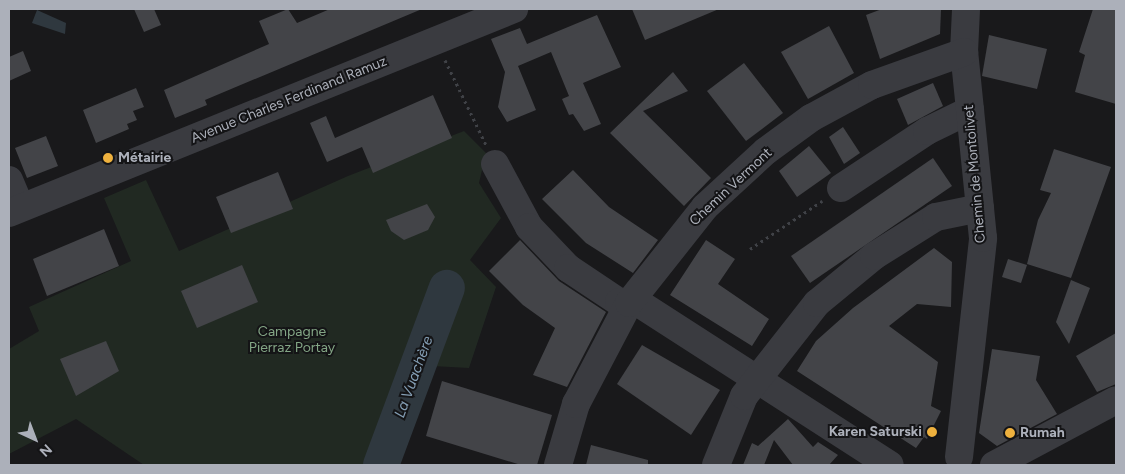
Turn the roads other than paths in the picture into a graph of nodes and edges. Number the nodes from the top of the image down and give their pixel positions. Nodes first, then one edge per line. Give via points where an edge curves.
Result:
1 (514, 9) edge
2 (966, 9) edge
3 (964, 52) junction
4 (970, 110) junction
5 (495, 164) road end
6 (9, 180) edge
7 (842, 188) road end
8 (980, 208) junction
9 (15, 210) edge
10 (629, 303) junction
11 (758, 379) junction
12 (1116, 400) edge
13 (953, 461) edge
14 (558, 465) edge
15 (716, 465) edge
16 (890, 465) edge
17 (984, 465) edge
18 (994, 465) edge

1 - 9 street, Avenue Charles Ferdinand Ramuz
2 - 3 street, Chemin de Montolivet
3 - 4 street, Chemin de Montolivet
3 - 10 street, Chemin Vermont via 872,86 811,118 766,151 705,207
4 - 7 street via 927,131
4 - 8 street, Chemin de Montolivet
5 - 10 street via 529,228 568,268 619,302
6 - 9 street
8 - 11 street via 936,217 874,256 817,303
8 - 13 street, Chemin de Montolivet via 983,238
10 - 11 street via 640,304
10 - 14 street, Chemin Vermont via 576,404
11 - 15 street via 744,396
11 - 16 street
12 - 18 street
13 - 17 street via 978,457

